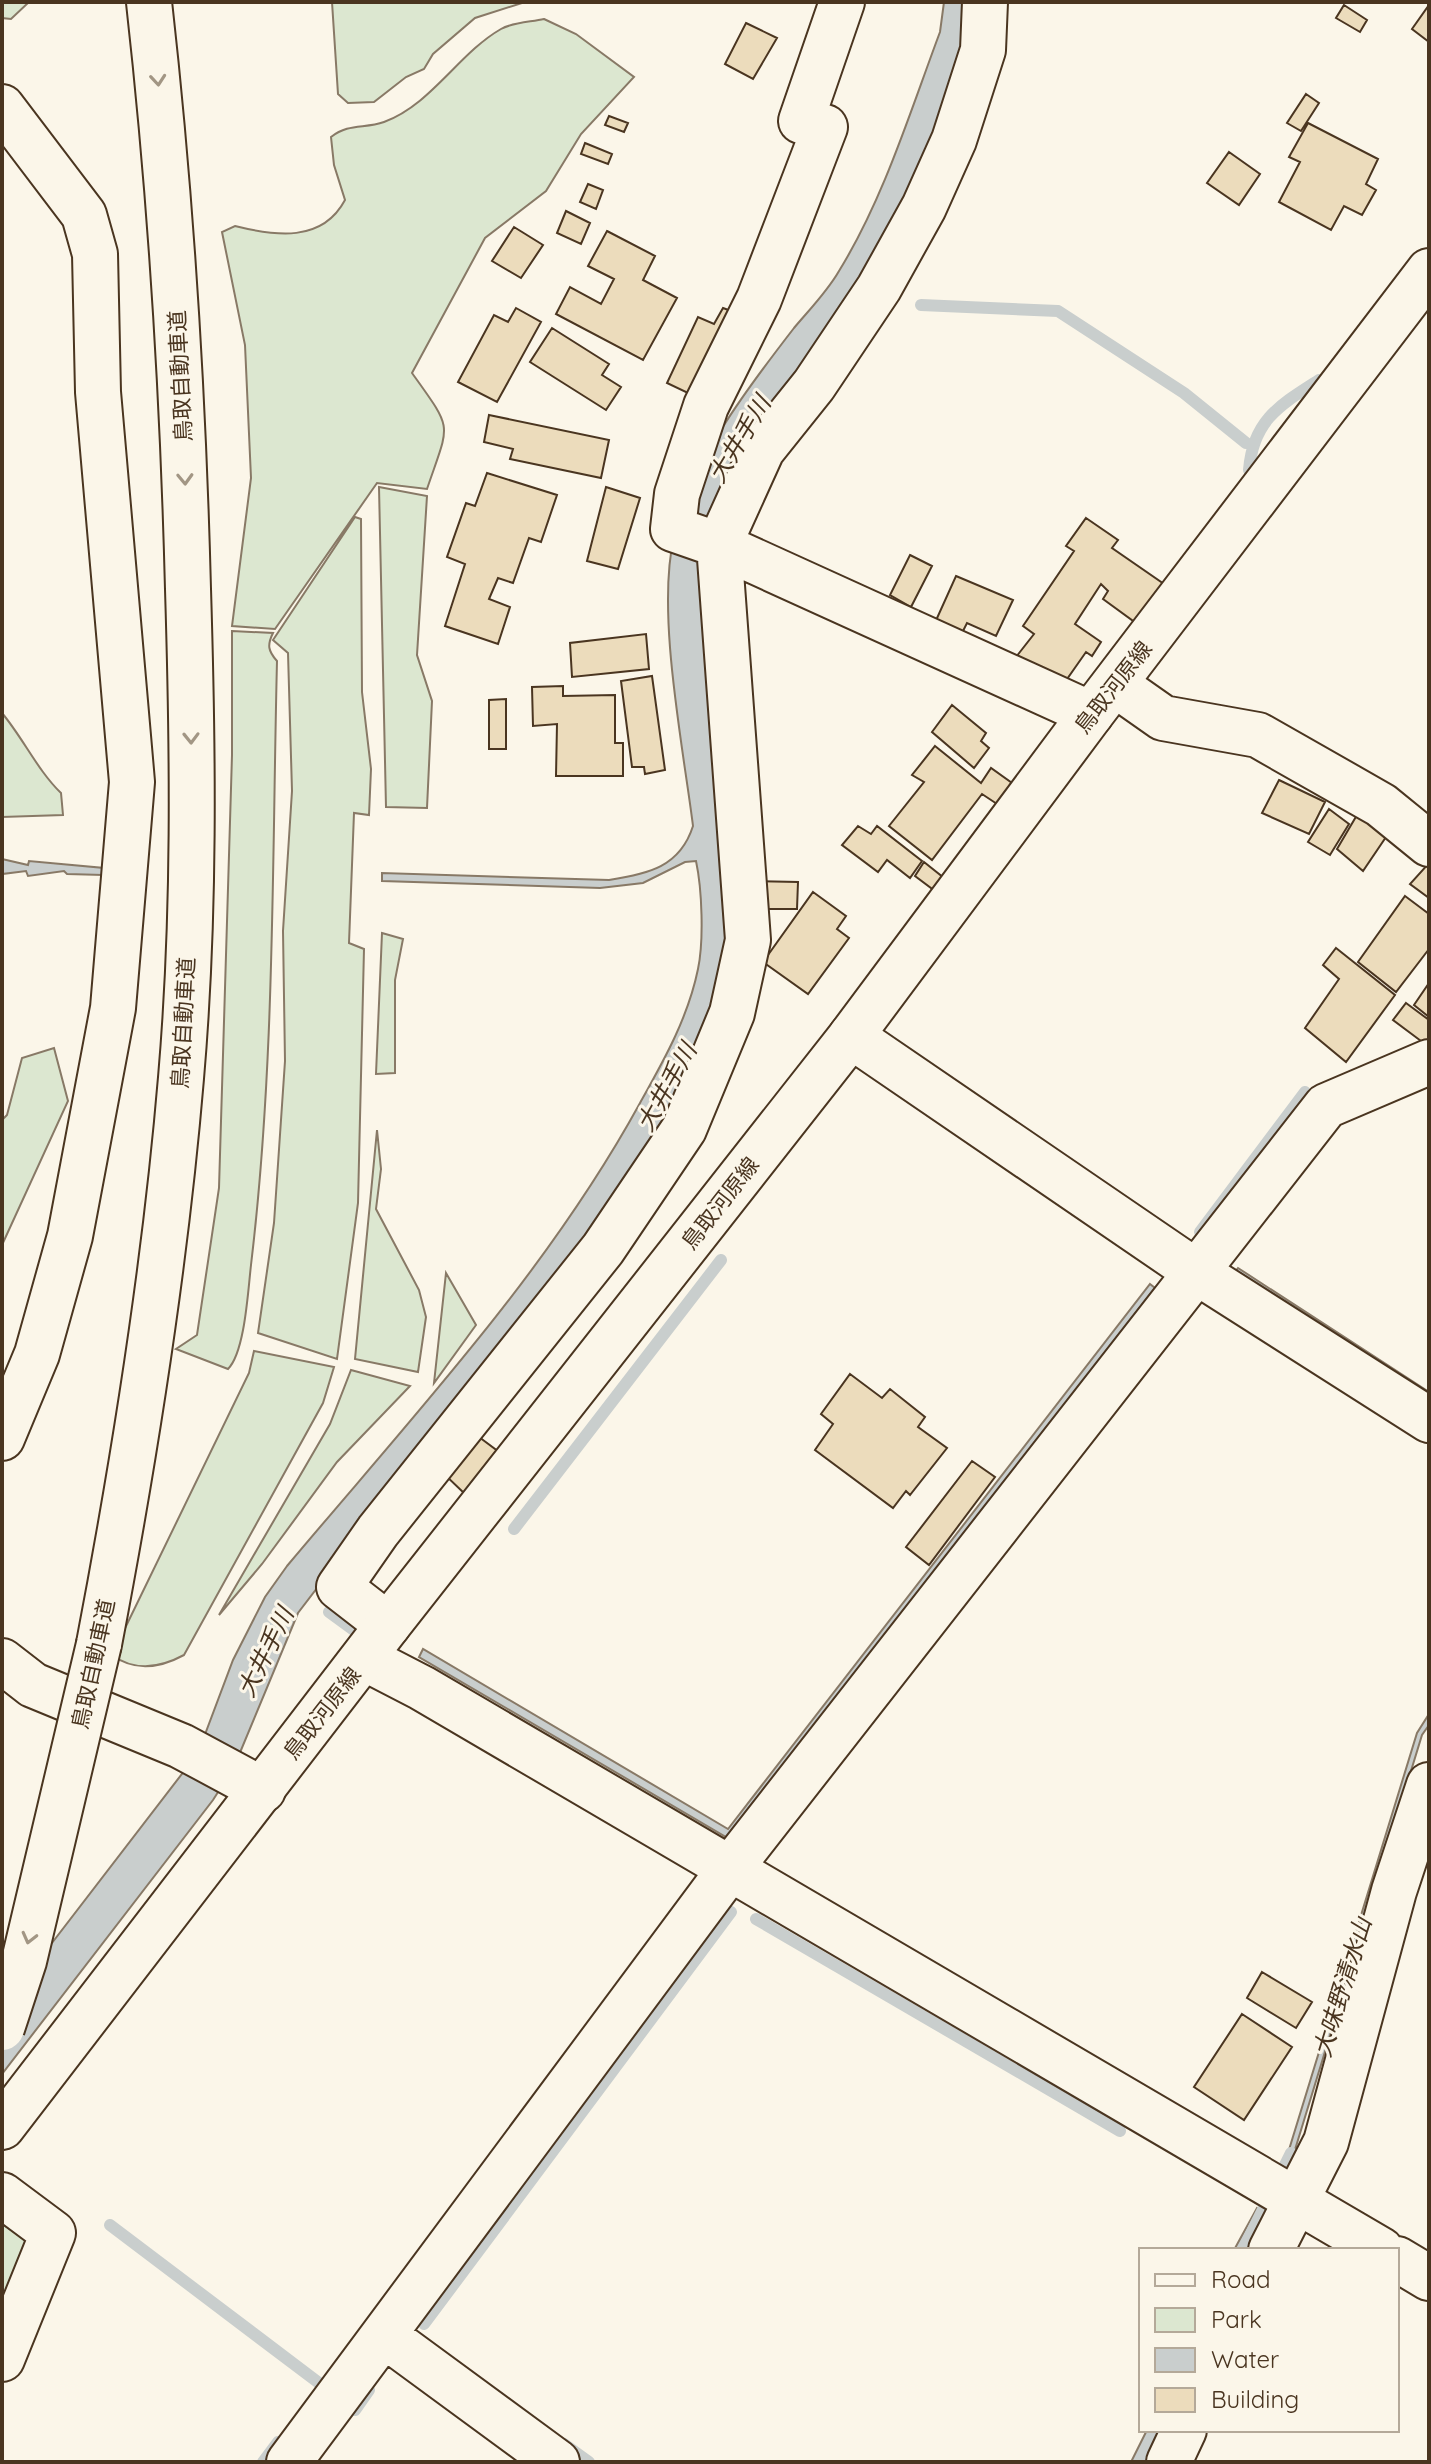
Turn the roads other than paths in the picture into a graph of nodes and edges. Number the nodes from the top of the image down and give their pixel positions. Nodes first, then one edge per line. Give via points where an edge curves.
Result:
1 (120, 2) edge
2 (149, 2) edge
3 (842, 2) edge
4 (985, 2) edge
5 (2, 107) edge
6 (1429, 271) edge
7 (719, 545) junction
8 (1103, 699) junction
9 (1429, 844) edge
10 (851, 1036) junction
11 (1429, 1062) edge
12 (1195, 1271) junction
13 (1429, 1420) edge
14 (2, 1438) edge
15 (376, 1642) junction
16 (88, 1643) junction
17 (2, 1661) edge
18 (251, 1783) junction
19 (1429, 1785) edge
20 (729, 1870) junction
21 (2, 1931) edge
22 (2, 2028) edge
23 (2, 2127) edge
24 (2, 2195) edge
25 (1295, 2201) junction
26 (1272, 2248) edge
27 (1377, 2248) edge
28 (1399, 2260) edge
29 (1429, 2278) edge
30 (384, 2335) junction
31 (2, 2359) edge
32 (1183, 2432) edge
33 (289, 2462) edge
34 (557, 2462) edge
35 (1169, 2462) edge

1 - 16 main road, 鳥取自動車道 via 153,384 164,852 155,1070 140,1230
2 -> 16 main road, 鳥取自動車道 via 182,387 192,857 181,1075 166,1232 140,1420
3 - 7 main road via 801,121 825,127 759,299 706,406 677,494 673,529
4 - 7 main road via 983,50 954,140 924,207 879,288 814,385 762,450
5 - 14 main road via 84,215 95,254 98,392 132,782 113,1008 70,1236 37,1354
6 - 8 main road, 鳥取河原線
7 - 8 main road
7 - 15 main road via 748,940 732,1013 684,1129 603,1249 339,1587
8 - 9 main road via 1163,718 1258,735 1381,805
8 - 10 main road, 鳥取河原線
10 - 12 main road
10 - 15 main road, 鳥取河原線
11 - 12 main road via 1326,1106
12 - 13 main road
12 - 20 main road
15 - 18 main road, 鳥取河原線
15 - 20 main road via 422,1688
16 - 21 main road, 鳥取自動車道
16 -> 22 main road, 鳥取自動車道, bridge via 24,1961
17 - 18 main road via 33,1685 181,1746
18 - 23 main road, 鳥取河原線
19 - 25 main road via 1394,1891 1326,2142
20 - 25 main road
20 - 30 main road
24 - 31 main road via 53,2233
25 - 26 main road
25 - 27 main road
28 - 29 main road
30 - 33 main road
30 - 34 main road
32 - 35 main road

